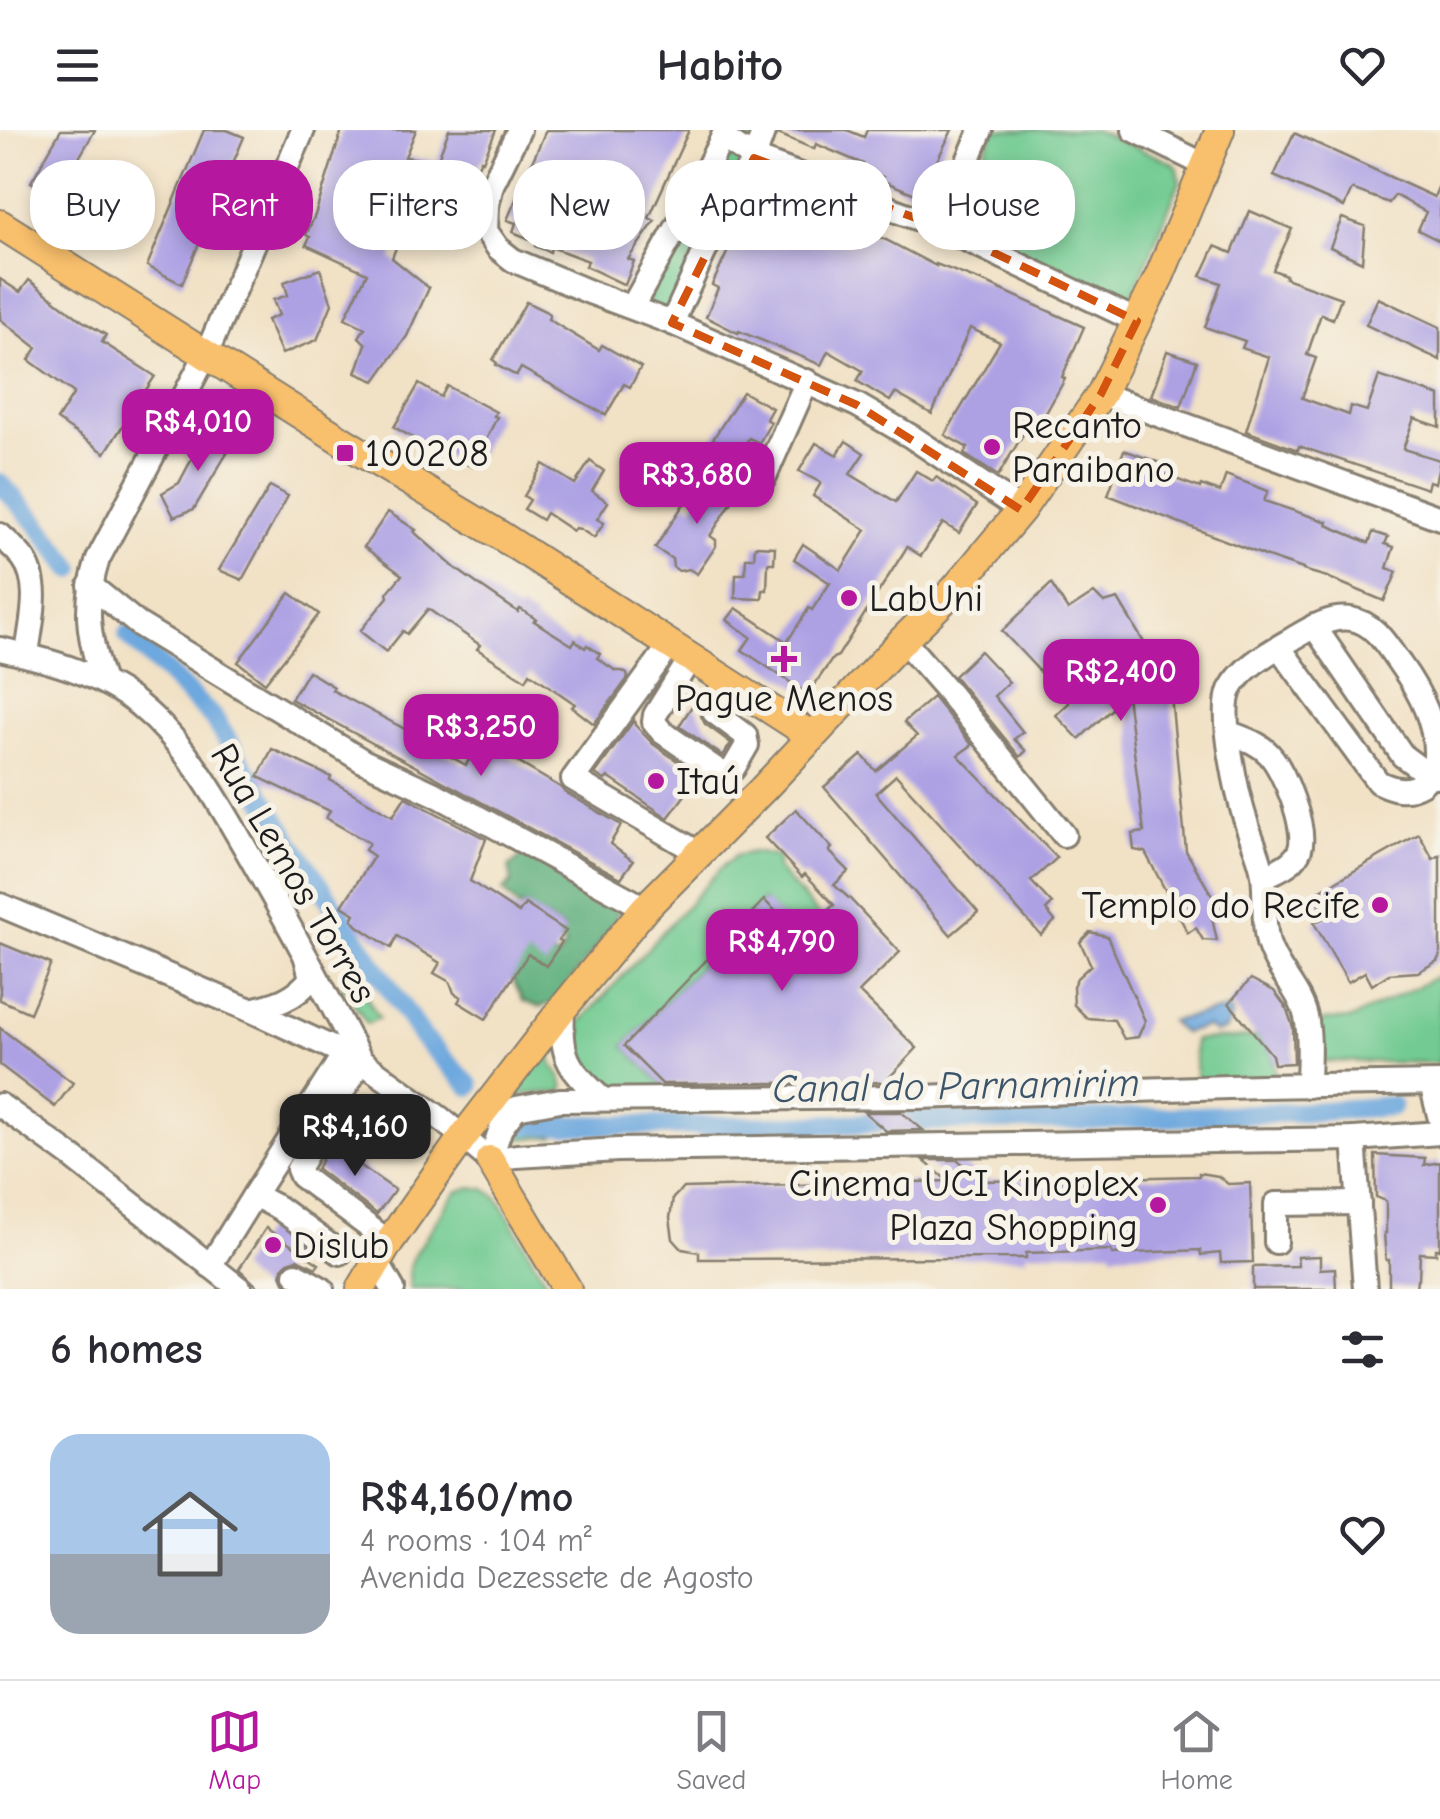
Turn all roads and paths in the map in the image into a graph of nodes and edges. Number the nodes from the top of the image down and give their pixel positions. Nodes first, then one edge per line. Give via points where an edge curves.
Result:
1 (303, 130) edge
2 (519, 130) edge
3 (764, 130) edge
4 (981, 130) edge
5 (1134, 130) edge
6 (1220, 130) edge
7 (725, 134) edge
8 (754, 158) junction
9 (968, 160) edge
10 (1206, 164) junction
11 (912, 217) edge
12 (0, 224) edge
13 (988, 250) edge
14 (632, 307) junction
15 (1136, 321) junction
16 (672, 323) junction
17 (206, 355) junction
18 (807, 381) junction
19 (1101, 394) junction
20 (765, 476) dead end
21 (1021, 510) junction
22 (1440, 518) edge
23 (0, 534) edge
24 (90, 585) junction
25 (1314, 626) junction
26 (904, 640) junction
27 (1279, 647) junction
28 (0, 649) edge
29 (680, 652) junction
30 (27, 655) junction
31 (103, 682) junction
32 (727, 683) junction
33 (1228, 732) junction
34 (812, 736) junction
35 (1435, 776) edge
36 (1064, 835) dead end
37 (699, 853) junction
38 (1264, 877) junction
39 (0, 905) edge
40 (645, 908) junction
41 (304, 950) junction
42 (562, 1008) junction
43 (250, 1010) junction
44 (352, 1058) junction
45 (1435, 1084) edge
46 (1308, 1086) junction
47 (602, 1098) junction
48 (0, 1105) edge
49 (1439, 1126) edge
50 (462, 1137) junction
51 (1354, 1139) junction
52 (503, 1158) junction
53 (254, 1195) junction
54 (1359, 1203) junction
55 (1276, 1242) dead end
56 (340, 1252) dead end
57 (384, 1252) junction
58 (210, 1266) junction
59 (296, 1274) dead end
60 (240, 1289) edge
61 (322, 1289) edge
62 (360, 1289) edge
63 (393, 1289) edge
64 (568, 1289) edge
65 (1364, 1289) edge

1 - 17 street
2 - 14 street via 492,185 486,231 513,260
3 - 8 street
4 - 9 street
5 - 10 street
6 - 10 main road
7 - 8 street
7 - 14 street
8 - 11 street
8 - 16 street
10 - 15 main road
12 - 17 main road
13 - 15 street
14 - 16 street
15 - 19 main road
16 - 18 street
17 - 24 street
17 - 29 main road
18 - 20 street
18 - 21 street via 912,437
19 - 21 main road
19 - 22 street
21 - 26 main road
23 - 30 street via 32,575
24 - 31 street via 88,623
24 - 40 street via 138,624 363,761
25 - 27 street
25 - 35 street via 1403,756
25 - 35 street via 1350,619 1379,635 1436,725
26 - 34 main road
26 - 36 street
27 - 33 street via 1244,671 1230,691
27 - 35 street via 1378,782 1406,790
28 - 30 street, Rua Lemos Torres
29 - 32 main road
29 - 32 street via 654,722 724,774 748,745 714,712
29 - 37 street via 573,779
30 - 31 street, Rua Lemos Torres
31 - 41 street, Rua Lemos Torres via 178,742
32 - 34 main road
33 - 38 street
33 - 38 street via 1270,755 1300,820 1300,852
34 - 37 main road
37 - 40 main road
38 - 46 street via 1269,947 1307,1019
39 - 43 street
40 - 42 main road
41 - 43 street via 311,978 302,991
41 - 44 street, Rua Lemos Torres
42 - 47 street via 566,1057
42 - 50 main road
43 - 44 street
44 - 50 street
44 - 53 street
44 - 57 street via 298,1169
45 - 46 street
45 - 49 street
46 - 47 street
47 - 52 street via 516,1108 496,1138
48 - 58 street
49 - 51 street
50 - 52 street
50 - 57 main road
51 - 52 street via 726,1148
51 - 54 street
52 - 64 main road
53 - 56 street
53 - 58 street
54 - 55 street via 1276,1204
54 - 65 street
57 - 62 main road
57 - 63 street
58 - 60 street
59 - 61 street

